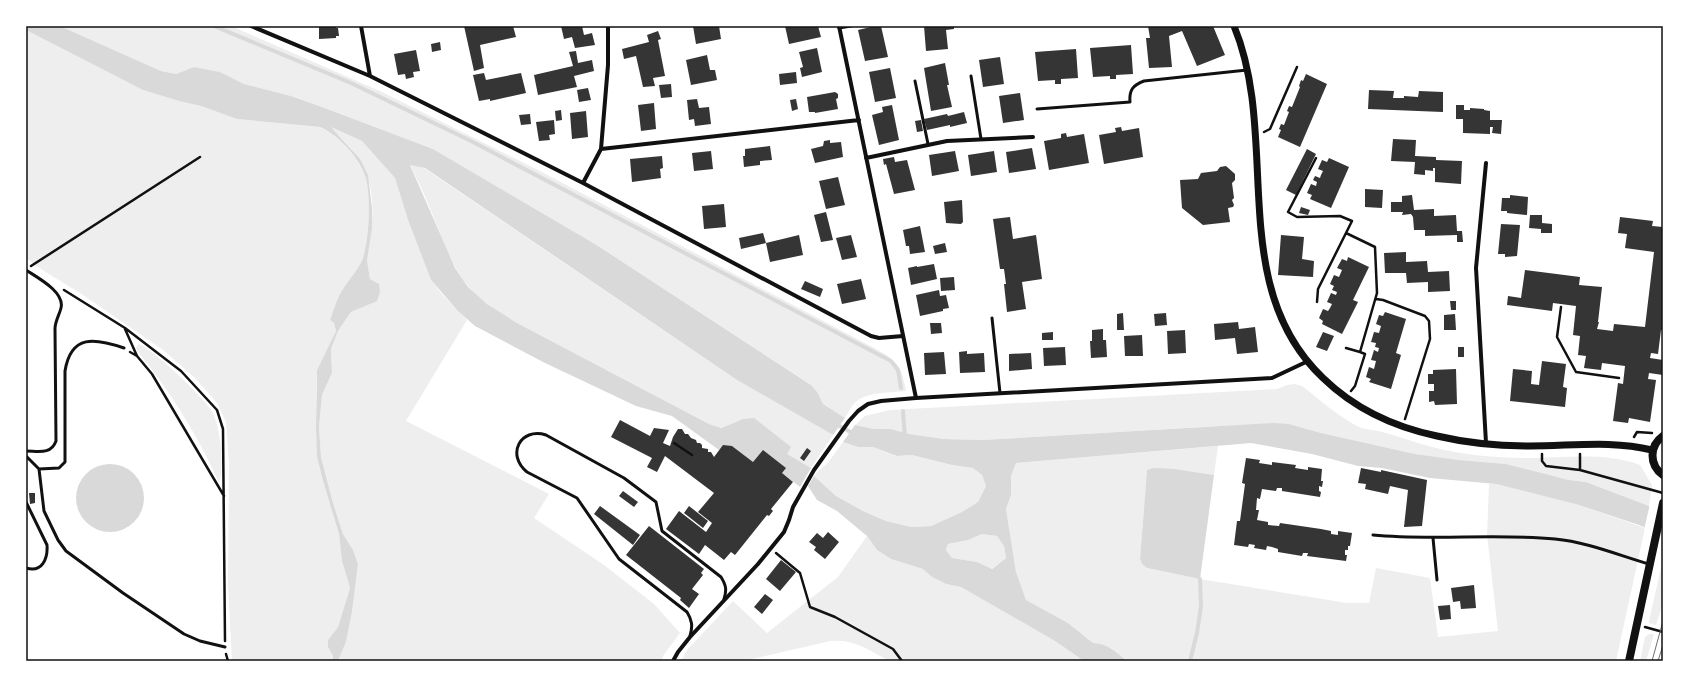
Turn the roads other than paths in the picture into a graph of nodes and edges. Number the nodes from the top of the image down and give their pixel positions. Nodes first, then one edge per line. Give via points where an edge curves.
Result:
1 (251, 26) edge
2 (361, 26) edge
3 (608, 26) edge
4 (851, 26) edge
5 (1234, 26) edge
6 (839, 27) edge
7 (1248, 70) junction
8 (370, 76) junction
9 (971, 76) dead end
10 (914, 81) dead end
11 (1037, 109) dead end
12 (860, 120) junction
13 (1033, 137) dead end
14 (981, 139) junction
15 (928, 144) junction
16 (601, 149) junction
17 (866, 158) junction
18 (1486, 163) dead end
19 (583, 183) junction
20 (26, 270) edge
21 (992, 318) dead end
22 (903, 336) junction
23 (124, 348) road end
24 (1306, 362) junction
25 (1000, 393) junction
26 (916, 398) junction
27 (1663, 436) edge
28 (1486, 444) junction
29 (1652, 450) junction
30 (26, 451) edge
31 (26, 456) edge
32 (39, 469) junction
33 (1663, 475) edge
34 (26, 502) edge
35 (1663, 503) edge
36 (1373, 534) dead end
37 (1433, 538) junction
38 (1650, 564) junction
39 (26, 568) edge
40 (1437, 580) dead end
41 (724, 600) junction
42 (690, 637) junction
43 (225, 647) road end
44 (673, 661) edge
45 (1629, 661) edge

1 - 8 street
2 - 8 street
3 - 16 street via 608,65
4 - 6 lane
5 - 7 street
6 - 12 street
7 - 11 lane via 1144,81 1136,84 1129,92 1130,102
7 - 24 street via 1254,105 1266,270 1285,328
8 - 19 street
9 - 14 lane
10 - 15 lane
12 - 16 street
12 - 17 street
13 - 14 street
14 - 15 street via 947,140
15 - 17 street
16 - 19 street
17 - 22 street
18 - 28 street via 1476,268
19 - 22 street via 871,336
20 - 30 lane via 56,292 62,302 55,324 56,441 50,450
21 - 25 lane
22 - 26 street
23 - 32 lane via 98,341 77,345 72,350 65,371 65,462 59,468
24 - 25 street via 1272,378
24 - 28 street via 1347,398 1383,419 1402,427 1445,438
25 - 26 street
26 - 41 street via 880,401 868,404 858,411 814,470 793,507 787,526 771,549
27 - 29 main road
28 - 29 street via 1580,444 1631,446
29 - 33 main road via 1654,464
31 - 32 lane
32 - 43 lane via 44,511 66,551 184,634
34 - 39 lane via 48,551 40,568
35 - 38 main road
36 - 37 lane
37 - 38 lane via 1499,536 1556,539
37 - 40 lane
38 - 45 main road
41 - 42 street
41 - 42 lane via 725,584 721,577 662,531 656,502 624,478 546,435 531,434 524,438 516,452 521,467 577,498 619,559 687,612 691,620
42 - 44 street

